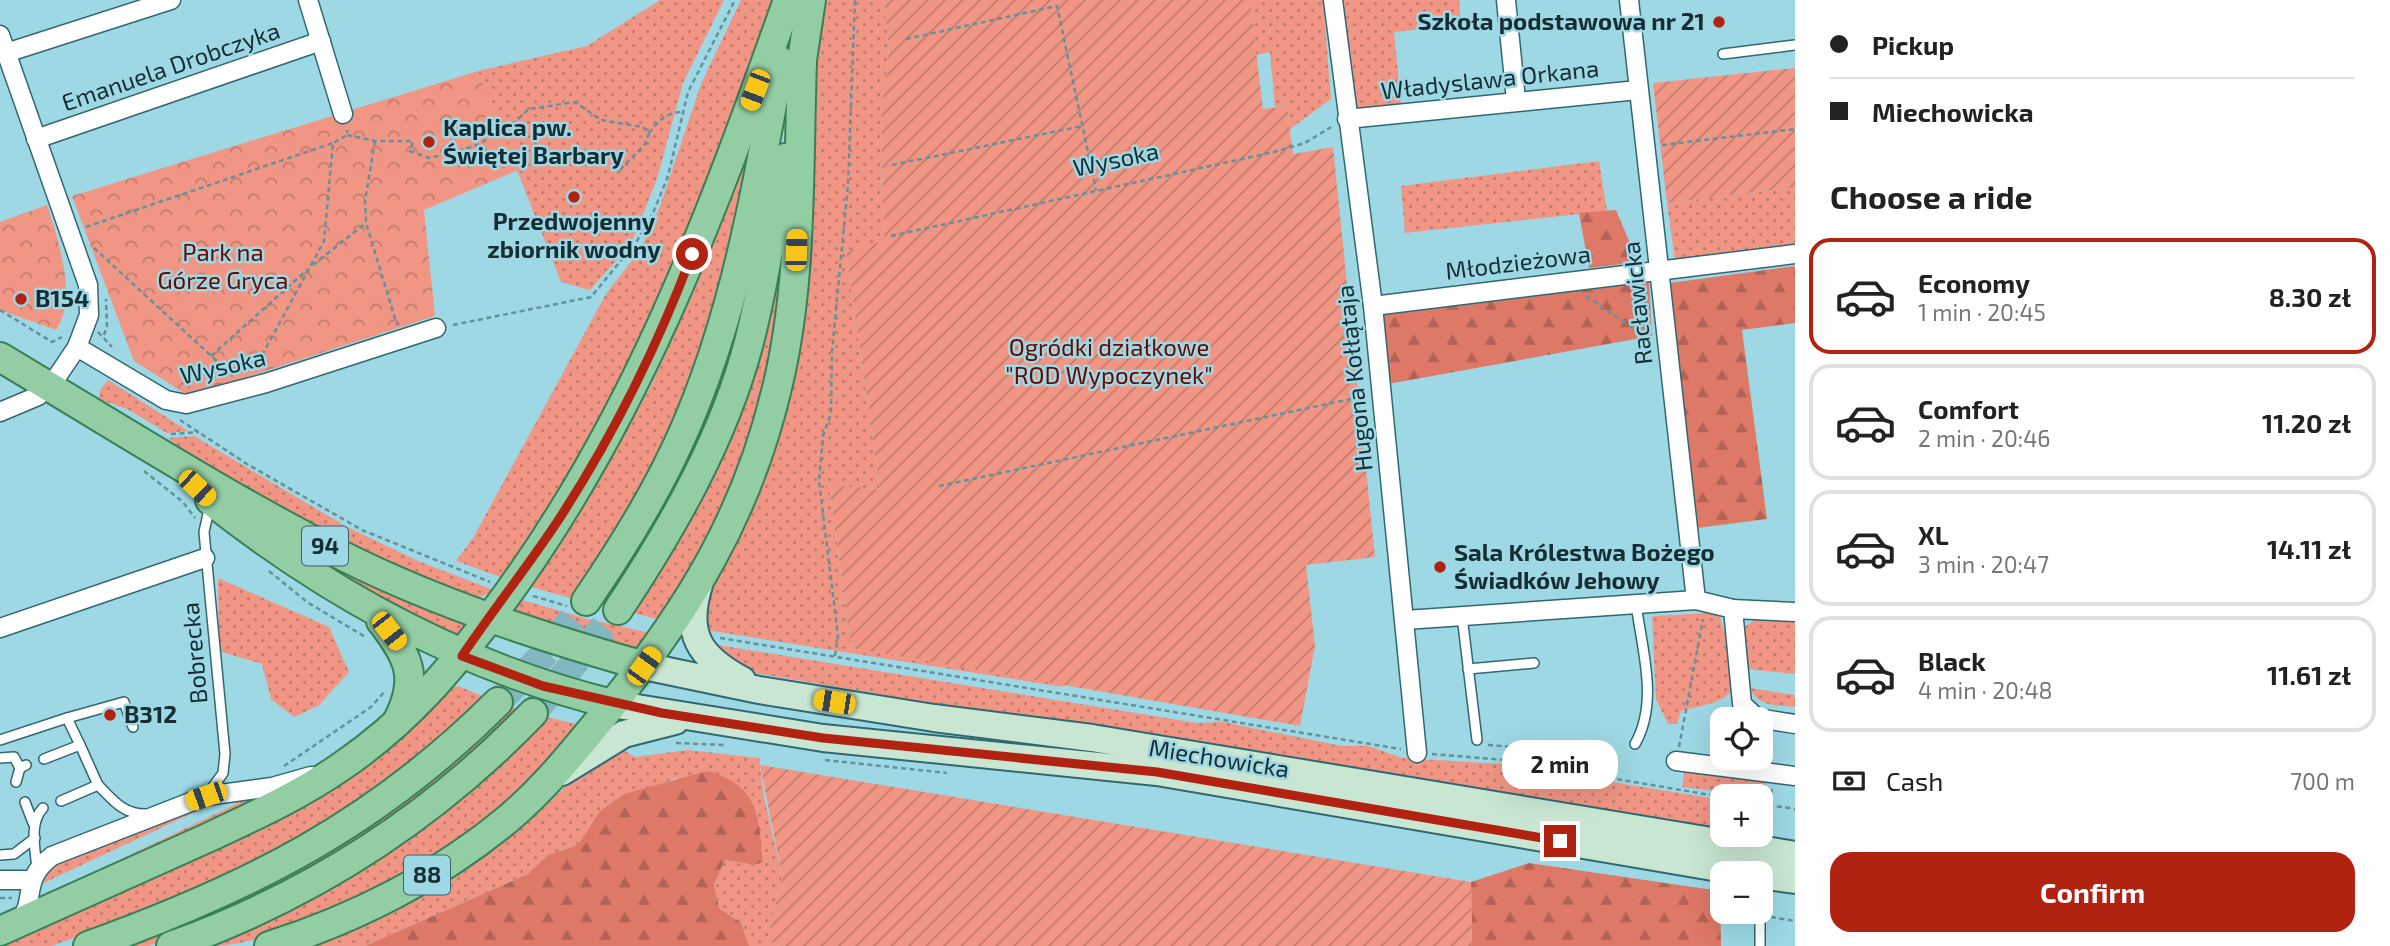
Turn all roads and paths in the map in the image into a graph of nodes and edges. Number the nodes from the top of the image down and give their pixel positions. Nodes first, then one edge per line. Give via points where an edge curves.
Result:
1 (171, 0) edge
2 (308, 0) edge
3 (735, 0) edge
4 (790, 0) edge
5 (811, 0) edge
6 (855, 0) edge
7 (1333, 0) edge
8 (1506, 0) edge
9 (1629, 0) edge
10 (0, 35) edge
11 (906, 38) dead end
12 (321, 41) junction
13 (1795, 46) edge
14 (3, 54) edge
15 (1723, 54) dead end
16 (802, 63) junction
17 (1638, 90) junction
18 (1516, 100) junction
19 (684, 112) junction
20 (1347, 119) junction
21 (345, 120) joint
22 (1082, 125) junction
23 (1795, 129) edge
24 (649, 133) junction
25 (347, 135) junction
26 (36, 139) junction
27 (374, 141) junction
28 (333, 143) junction
29 (1645, 147) junction
30 (892, 164) dead end
31 (617, 173) dead end
32 (1096, 190) junction
33 (366, 223) junction
34 (79, 229) dead end
35 (891, 236) dead end
36 (91, 245) dead end
37 (1795, 254) edge
38 (310, 267) junction
39 (1659, 272) junction
40 (1564, 281) junction
41 (1373, 306) junction
42 (0, 310) edge
43 (436, 328) joint
44 (401, 338) junction
45 (70, 341) junction
46 (211, 356) junction
47 (0, 357) edge
48 (1669, 361) junction
49 (48, 386) junction
50 (245, 387) junction
51 (1382, 393) junction
52 (0, 412) edge
53 (177, 418) dead end
54 (199, 432) junction
55 (167, 447) junction
56 (939, 486) dead end
57 (212, 502) junction
58 (205, 558) junction
59 (699, 585) junction
60 (511, 589) junction
61 (1701, 602) junction
62 (1636, 604) junction
63 (580, 605) joint
64 (1733, 609) junction
65 (618, 610) tunnel mouth
66 (1795, 612) edge
67 (375, 614) junction
68 (1462, 616) junction
69 (490, 618) junction
70 (1405, 620) junction
71 (0, 628) edge
72 (695, 634) junction
73 (462, 656) junction
74 (835, 656) junction
75 (1534, 663) dead end
76 (644, 666) junction
77 (1468, 669) junction
78 (759, 690) junction
79 (498, 702) tunnel mouth
80 (612, 704) junction
81 (533, 713) tunnel mouth
82 (67, 718) junction
83 (731, 724) junction
84 (1795, 724) edge
85 (133, 727) dead end
86 (394, 727) junction
87 (0, 740) edge
88 (1476, 740) joint
89 (1635, 744) dead end
90 (80, 745) junction
91 (1541, 749) junction
92 (1417, 753) junction
93 (1596, 753) dead end
94 (0, 758) edge
95 (44, 759) dead end
96 (1676, 761) joint
97 (1538, 766) junction
98 (341, 767) junction
99 (1774, 774) junction
100 (1795, 776) edge
101 (549, 781) junction
102 (16, 782) dead end
103 (1773, 784) edge
104 (99, 785) junction
105 (1710, 795) edge
106 (206, 796) junction
107 (61, 801) dead end
108 (25, 802) dead end
109 (1773, 805) edge
110 (43, 808) dead end
111 (1795, 809) edge
112 (153, 814) junction
113 (35, 827) junction
114 (1773, 830) edge
115 (1777, 831) dead end
116 (35, 838) junction
117 (0, 855) edge
118 (1795, 855) edge
119 (1710, 867) edge
120 (34, 874) junction
121 (1773, 877) edge
122 (0, 880) edge
123 (1795, 880) edge
124 (1773, 915) edge
125 (1795, 921) edge
126 (1760, 924) edge
127 (7, 928) edge
128 (88, 946) edge
129 (171, 946) edge
130 (269, 946) edge
131 (1760, 946) edge

1 - 14 street
2 - 12 street, Emanuela Drobczyka
3 - 19 path via 688,92
4 - 60 main road via 652,351 596,460
4 - 63 main road via 753,201 716,345 669,463 632,532
5 - 16 main road
6 - 74 path via 831,413 823,436 819,481 838,636
7 - 20 street, Hugona Kołłątaja
8 - 18 street
9 - 17 street, Racławicka
10 - 14 street
11 - 22 path via 1057,6
12 - 21 street, Emanuela Drobczyka
12 - 26 street, Emanuela Drobczyka
13 - 15 lane
14 - 26 street
16 - 59 main road via 796,250 786,345 754,467
16 - 65 main road via 749,343 729,405 653,558
17 - 18 street, Władyslawa Orkana
17 - 29 street, Racławicka
18 - 20 street, Władyslawa Orkana
19 - 24 path via 666,116
19 - 43 path via 653,213 637,242 591,297
20 - 32 path, Wysoka via 1297,146
20 - 41 street, Hugona Kołłątaja
21 - 25 path
22 - 30 path
22 - 32 path
23 - 29 path
24 - 27 path via 643,127 601,120 575,102 529,109 477,145 429,158 410,151 413,141
24 - 31 path via 645,144
25 - 27 path
25 - 28 path
26 - 45 street via 88,285 89,315
27 - 33 path
28 - 34 path
28 - 38 path via 324,242
29 - 39 street, Racławicka
32 - 35 path, Wysoka
33 - 38 path
33 - 44 path
36 - 46 path
37 - 39 street, Młodzieżowa
38 - 46 path
38 - 50 path
39 - 40 street, Młodzieżowa
39 - 48 street, Racławicka
40 - 41 street, Młodzieżowa
40 - 48 path via 1632,327
41 - 51 street, Hugona Kołłątaja
42 - 45 path via 52,342
43 - 44 street, Wysoka
44 - 50 street, Wysoka
45 - 49 street
45 - 50 street, Wysoka via 175,404
46 - 50 path
47 - 49 main road, 94
48 - 61 street, Racławicka
49 - 52 street via 38,397
49 - 55 main road, 94
51 - 56 path
51 - 70 street, Hugona Kołłątaja
53 - 54 path
54 - 55 path
54 - 60 path via 362,530
55 - 57 main road, 94
55 - 69 main road, 94 via 346,558
57 - 58 lane, Bobrecka via 203,523
57 - 67 main road, 94
58 - 71 street
58 - 106 lane, Bobrecka via 225,754 223,773
59 - 72 main road via 693,606
59 - 76 main road
60 - 63 path
60 - 69 main road
61 - 62 street
61 - 64 street
61 - 96 path
62 - 68 street
62 - 89 lane via 1649,699 1644,729
64 - 66 street
64 - 84 street via 1742,704 1757,718
67 - 73 main road, 94
67 - 86 main road via 408,664 409,696
68 - 70 street
68 - 77 lane
69 - 73 main road
69 - 76 main road, 94
70 - 92 street, Hugona Kołłątaja
72 - 74 path
72 - 78 main road via 710,660
73 - 80 main road, Miechowicka / 94 via 543,686
73 - 86 main road
74 - 92 path
75 - 77 lane
76 - 78 main road, Miechowicka / 94
76 - 80 main road, 88
77 - 88 lane
78 - 118 main road, Miechowicka / 94 via 1092,738
79 - 128 main road via 412,779 313,848 215,898
80 - 83 main road, Miechowicka / 94
80 - 101 main road, 88
81 - 129 main road via 442,797 354,859 284,899
82 - 85 lane via 124,702
82 - 87 lane
82 - 90 lane
83 - 101 main road via 675,721 644,727 603,745
83 - 119 main road, Miechowicka / 94 via 884,745 1157,772
86 - 98 main road
88 - 91 path via 1480,745
90 - 95 lane
90 - 104 lane
91 - 93 path
91 - 97 path
92 - 97 path
94 - 102 lane via 14,757 23,766
96 - 99 street
97 - 105 path
98 - 106 street via 272,787
98 - 127 main road via 240,822
99 - 100 street
99 - 103 path
101 - 130 main road, 88 via 509,818 445,865 377,903
104 - 107 lane
104 - 112 lane via 131,814
106 - 112 street
108 - 113 lane
109 - 111 path
110 - 113 lane via 36,815
112 - 120 street via 52,856
113 - 116 lane
114 - 115 path
116 - 117 lane via 14,854
116 - 120 lane
120 - 122 street
120 - 127 street via 25,912
121 - 123 main road, Miechowicka / 94
124 - 125 path
126 - 131 lane

